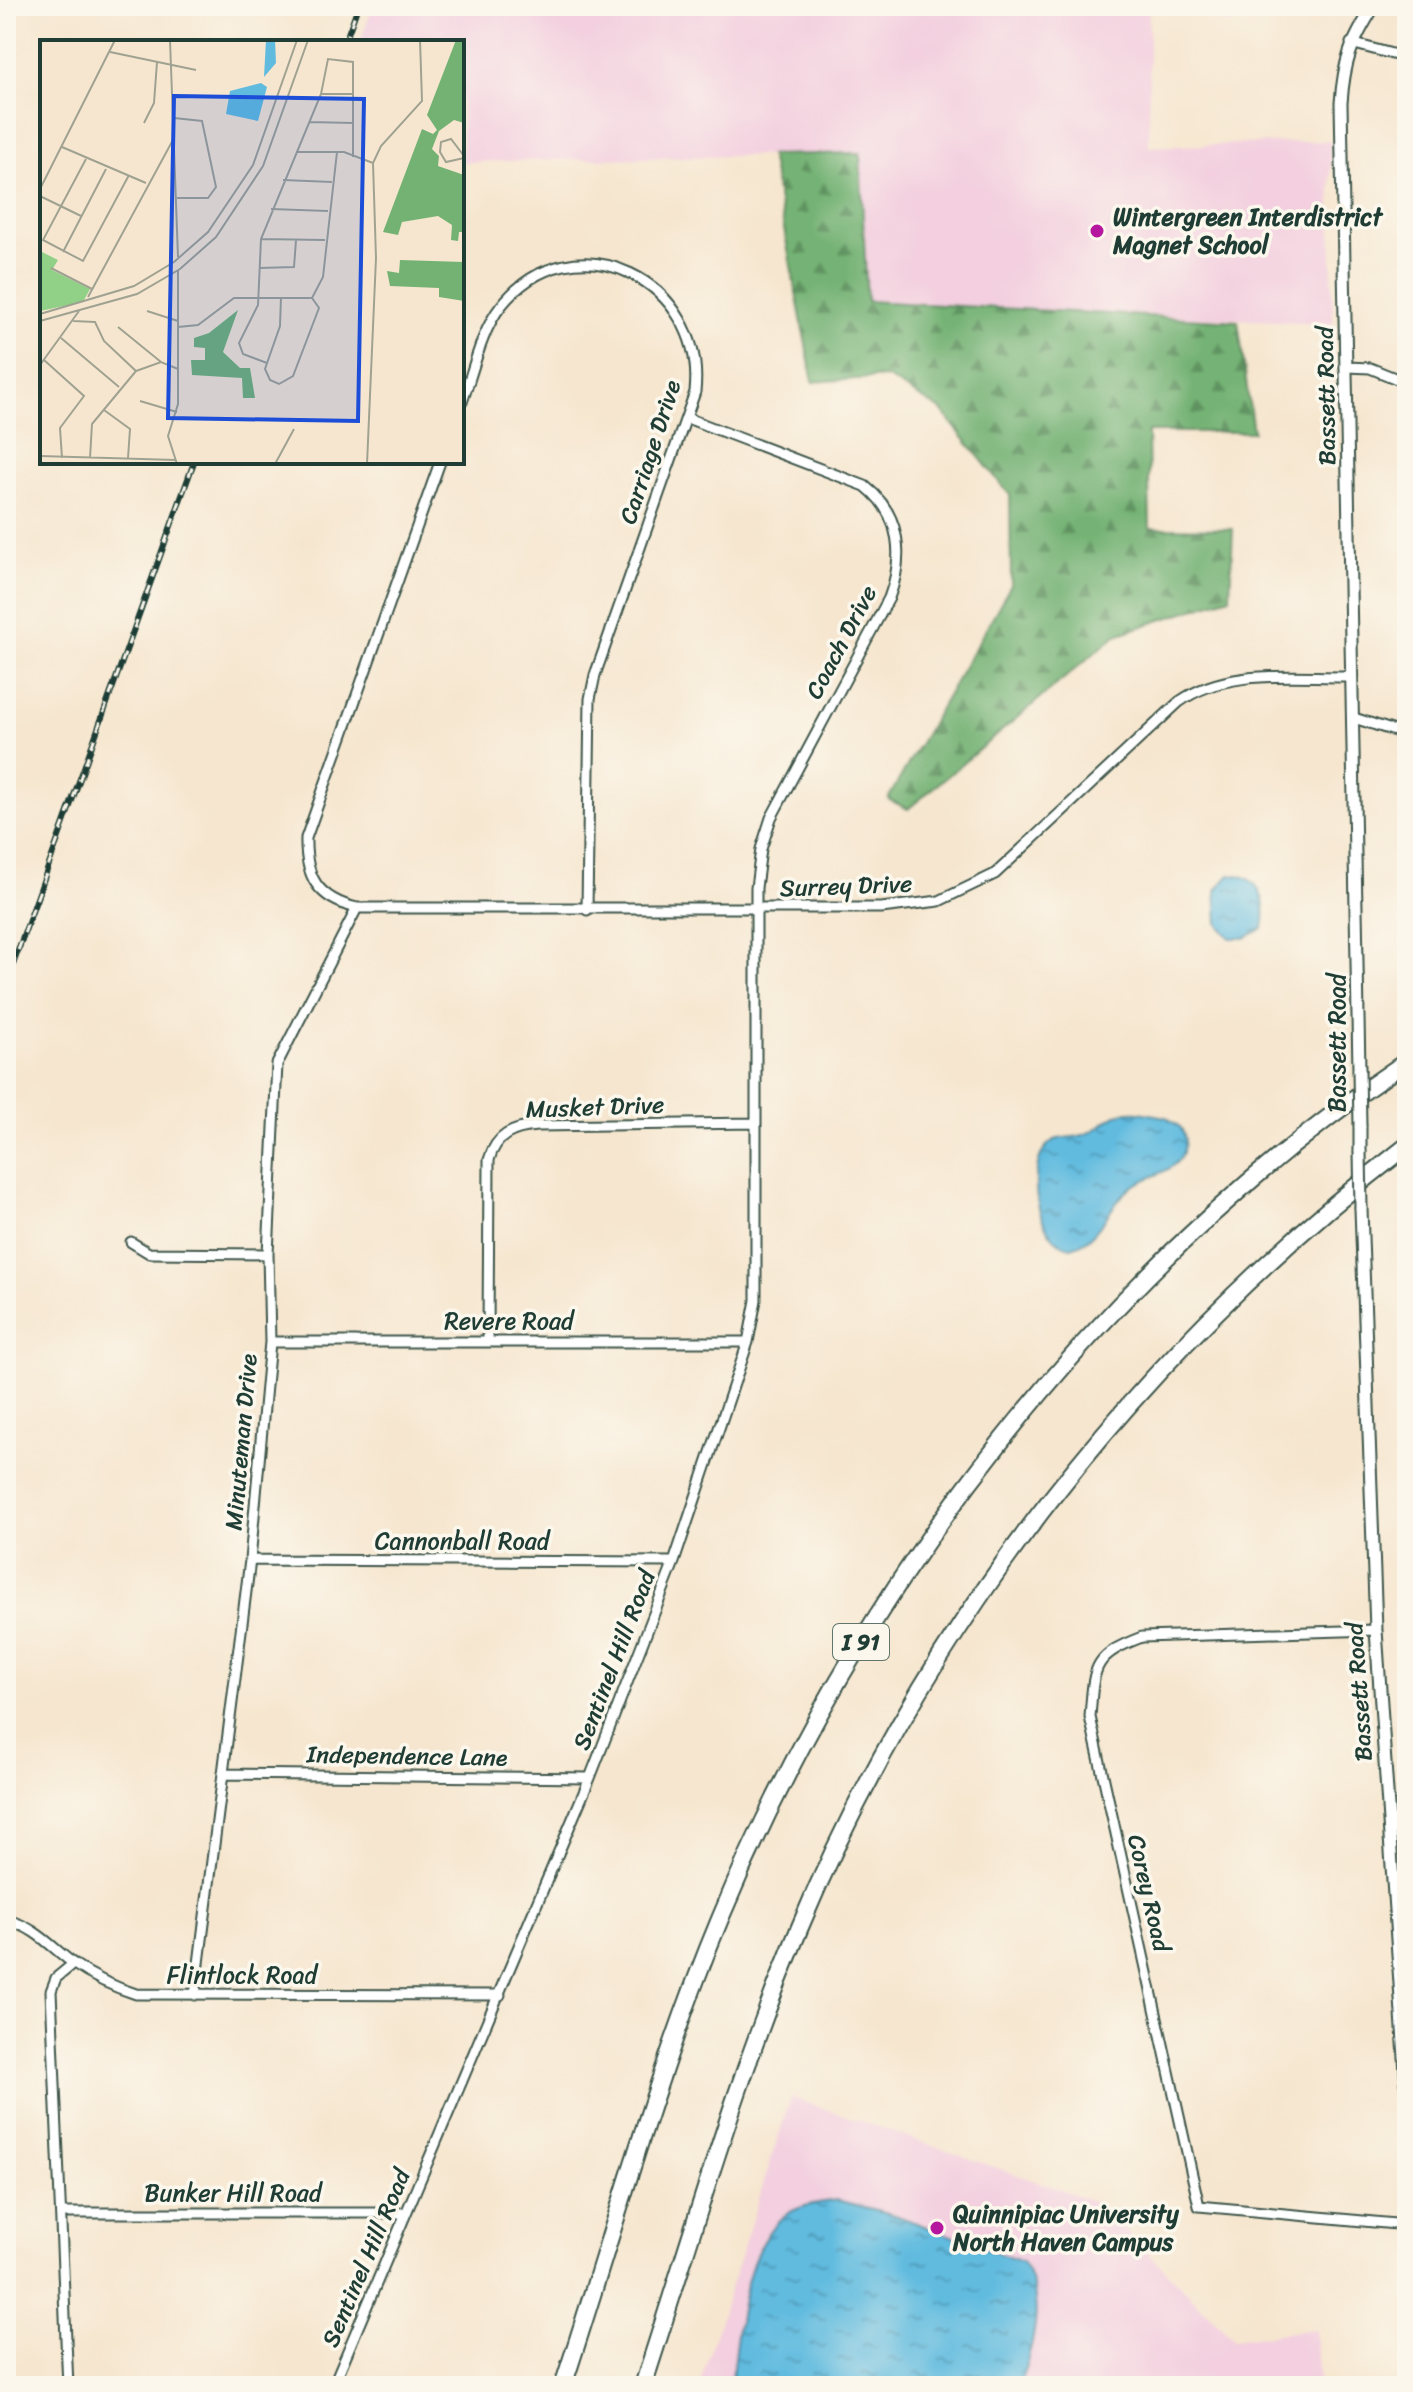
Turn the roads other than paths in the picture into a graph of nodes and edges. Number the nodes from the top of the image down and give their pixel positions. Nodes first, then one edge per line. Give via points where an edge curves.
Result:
1 (1374, 6) edge
2 (1351, 43) junction
3 (1407, 58) edge
4 (1347, 367) junction
5 (1407, 383) edge
6 (464, 397) edge
7 (687, 418) junction
8 (439, 464) edge
9 (1352, 677) junction
10 (1354, 718) junction
11 (1407, 735) edge
12 (357, 908) junction
13 (756, 909) junction
14 (587, 910) junction
15 (1407, 1061) edge
16 (756, 1123) junction
17 (1407, 1146) edge
18 (131, 1242) dead end
19 (268, 1254) junction
20 (488, 1341) junction
21 (270, 1342) junction
22 (748, 1342) junction
23 (250, 1560) junction
24 (674, 1562) junction
25 (1376, 1630) junction
26 (225, 1774) junction
27 (590, 1778) junction
28 (6, 1920) edge
29 (73, 1964) junction
30 (195, 1995) junction
31 (500, 1995) junction
32 (1407, 2079) edge
33 (1407, 2087) edge
34 (61, 2213) junction
35 (406, 2213) junction
36 (1407, 2225) edge
37 (68, 2386) edge
38 (333, 2386) edge
39 (563, 2386) edge
40 (643, 2386) edge

1 - 2 street, Bassett Road
2 - 3 street
2 - 4 street, Bassett Road via 1341,103
4 - 5 street via 1370,368
4 - 9 street, Bassett Road
6 - 7 street, Carriage Drive via 500,307 551,269 592,263 611,265 648,282 682,319 696,376
7 - 13 street, Coach Drive via 854,480 877,495 897,534 898,567 889,598 766,831
7 - 14 street, Carriage Drive via 590,699
8 - 12 street via 306,838 307,866 318,889
9 - 10 street, Bassett Road
9 - 13 street, Surrey Drive via 1237,679 1199,689 1179,702 1010,864 954,896 906,907
10 - 11 street
10 - 25 street, Bassett Road, bridge via 1361,1208
12 - 14 street, Surrey Drive
12 - 19 street, Minuteman Drive via 277,1064
13 - 14 street, Surrey Drive
13 - 16 street, Sentinel Hill Road
15 - 39 highway, I 91 via 1287,1151 1189,1237 1120,1307 996,1447 889,1597 798,1752 719,1922
16 - 20 street, Musket Drive via 537,1126 509,1131 499,1139 489,1160
16 - 22 street, Sentinel Hill Road via 756,1300
17 - 40 highway via 1264,1266 1143,1388 1046,1505 940,1658 873,1773 800,1926 749,2060
18 - 19 street via 149,1253
19 - 21 street, Minuteman Drive
20 - 21 street, Revere Road
20 - 22 street, Revere Road
21 - 23 street, Minuteman Drive
22 - 24 street, Sentinel Hill Road
23 - 24 street, Cannonball Road
23 - 26 street, Minuteman Drive
24 - 27 street, Sentinel Hill Road
25 - 32 street, Bassett Road
25 - 36 street, Corey Road via 1142,1637 1111,1649 1093,1675 1090,1717 1199,2206
26 - 27 street, Independence Lane
26 - 30 street, Minuteman Drive
27 - 31 street, Sentinel Hill Road
28 - 29 street, Flintlock Road via 39,1933
29 - 30 street, Flintlock Road via 111,1987 136,1994
29 - 34 street via 56,1978 51,1991
30 - 31 street, Flintlock Road
31 - 35 street, Sentinel Hill Road
32 - 33 street, Bassett Road
34 - 35 street, Bunker Hill Road
34 - 37 street
35 - 38 street, Sentinel Hill Road

